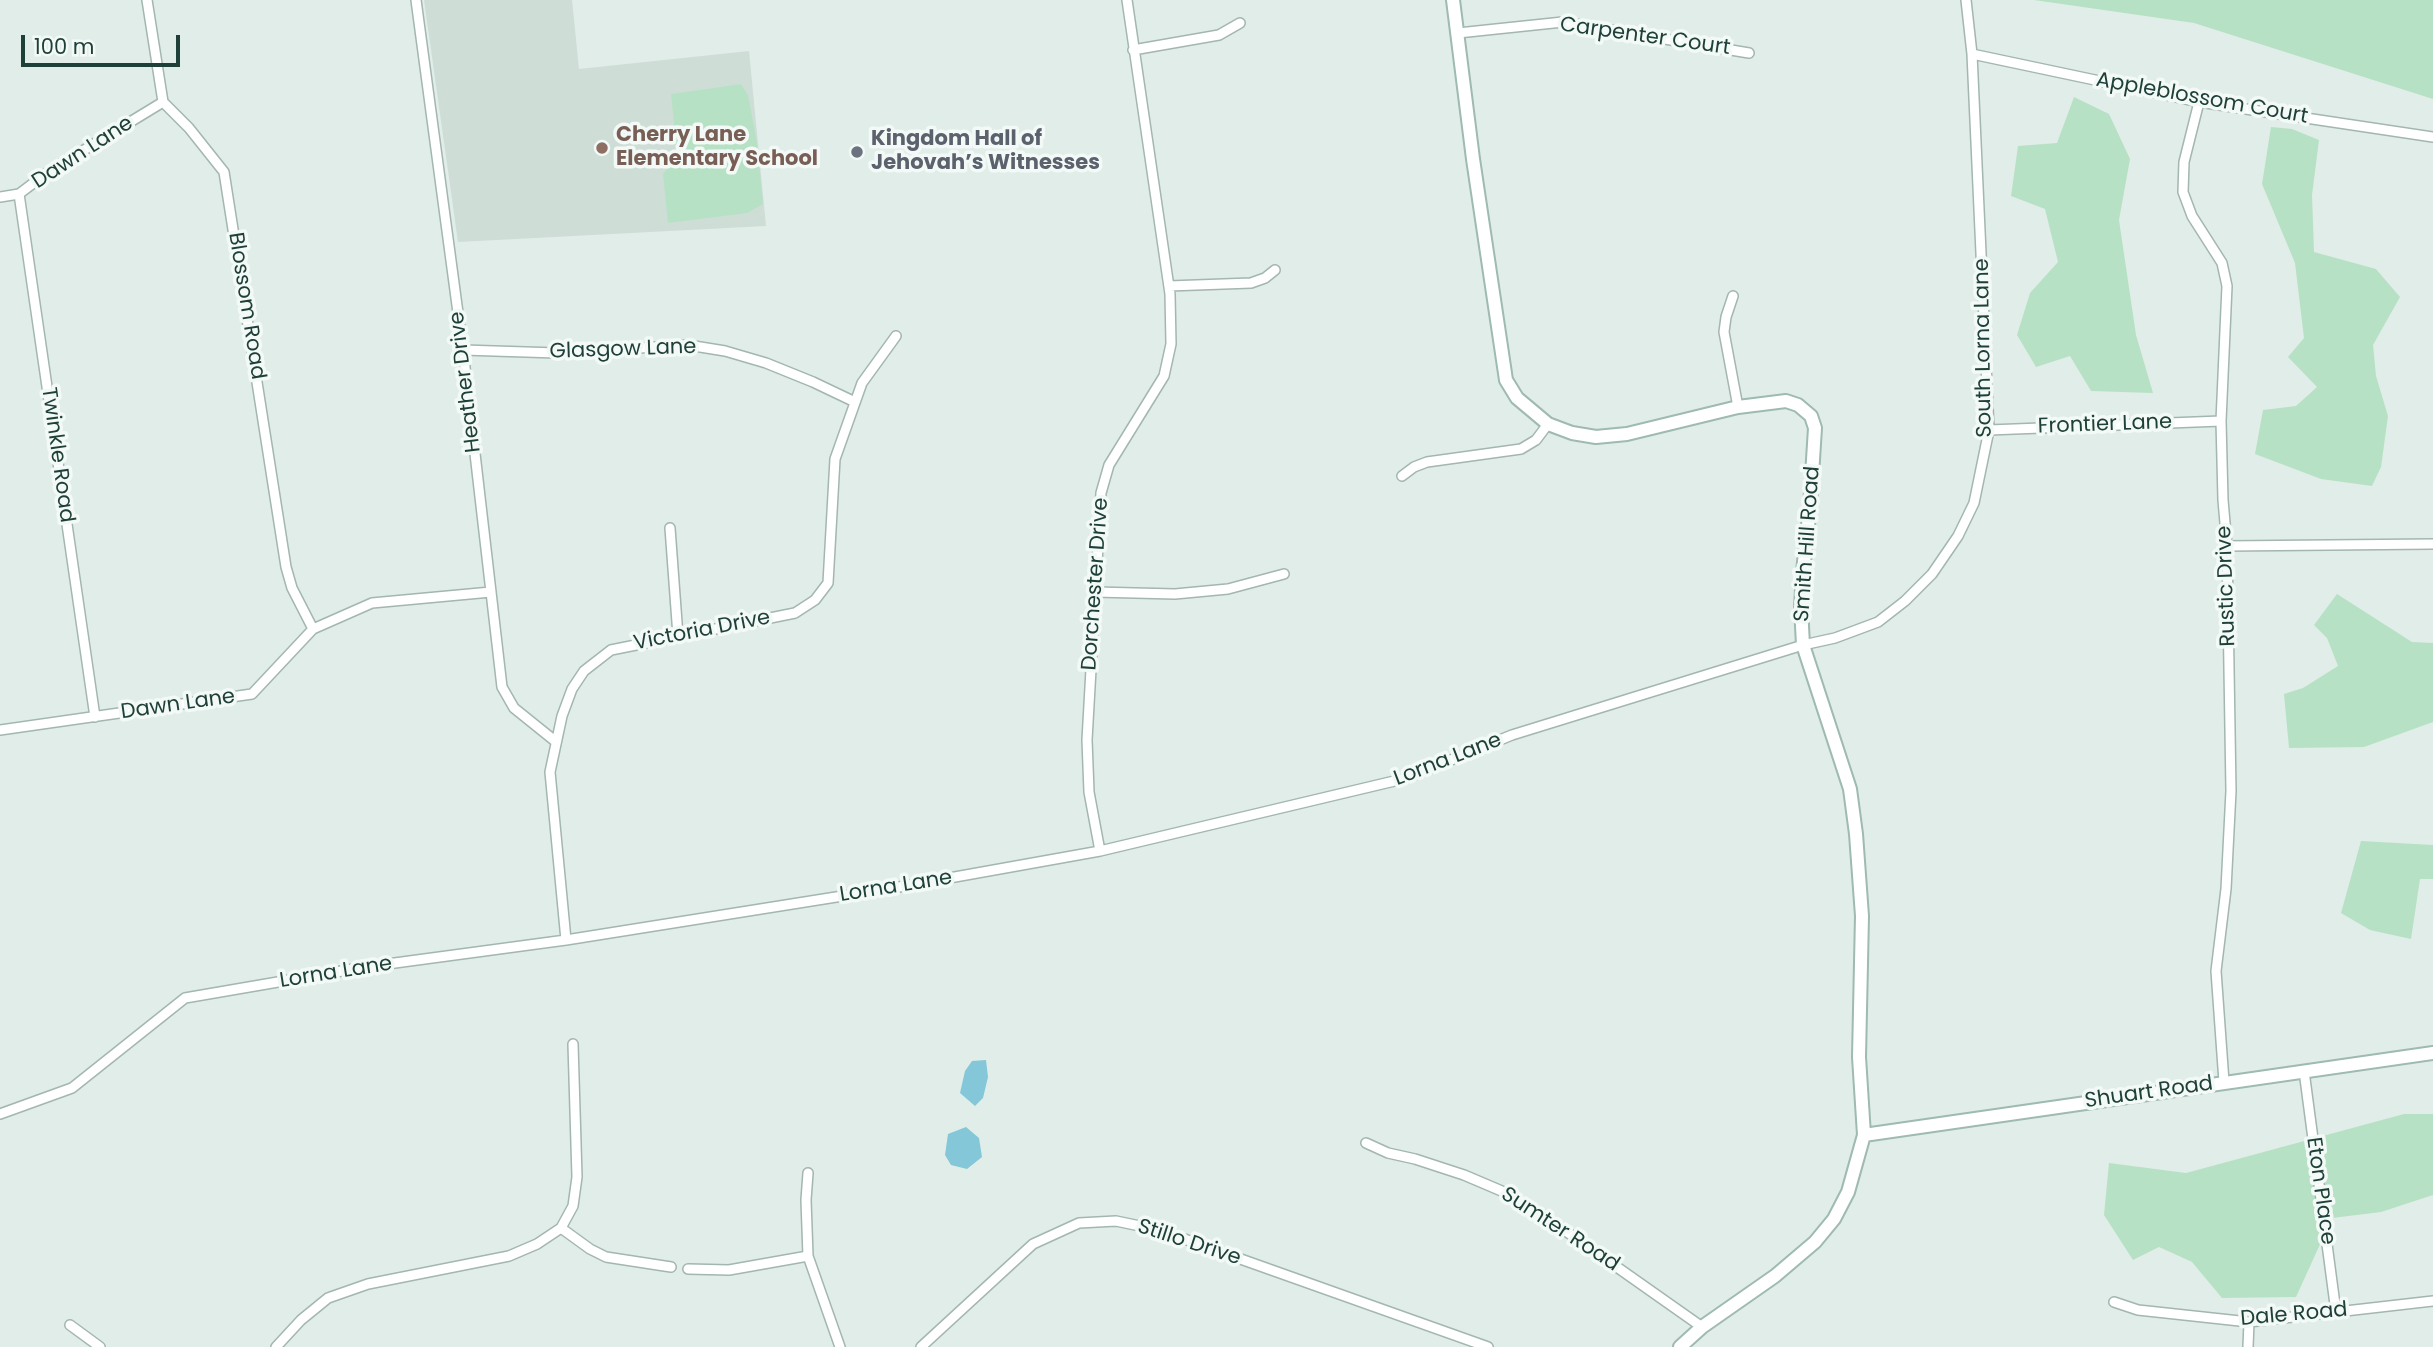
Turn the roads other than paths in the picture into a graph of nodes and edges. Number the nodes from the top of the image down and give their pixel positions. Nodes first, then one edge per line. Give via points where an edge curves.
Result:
1 (147, 0) edge
2 (416, 0) edge
3 (1127, 0) edge
4 (1453, 0) edge
5 (1966, 0) edge
6 (1240, 23) dead end
7 (1458, 33) junction
8 (1133, 50) junction
9 (1749, 53) dead end
10 (1972, 54) junction
11 (163, 102) junction
12 (2199, 102) junction
13 (2433, 137) edge
14 (19, 194) junction
15 (0, 197) edge
16 (1275, 270) dead end
17 (1169, 286) junction
18 (1733, 296) dead end
19 (896, 336) dead end
20 (463, 350) junction
21 (855, 402) junction
22 (1738, 407) junction
23 (2221, 421) junction
24 (1548, 424) junction
25 (1989, 430) junction
26 (1402, 476) dead end
27 (670, 528) dead end
28 (2433, 544) edge
29 (2227, 546) junction
30 (1284, 574) dead end
31 (491, 592) junction
32 (1096, 592) junction
33 (313, 629) junction
34 (678, 636) junction
35 (1803, 645) junction
36 (94, 717) junction
37 (0, 730) edge
38 (555, 741) junction
39 (1100, 851) junction
40 (565, 940) junction
41 (573, 1044) dead end
42 (2433, 1053) edge
43 (2304, 1071) junction
44 (2224, 1082) junction
45 (0, 1114) edge
46 (1864, 1135) junction
47 (1366, 1143) dead end
48 (808, 1173) dead end
49 (561, 1228) junction
50 (808, 1256) junction
51 (671, 1267) dead end
52 (688, 1269) dead end
53 (2433, 1301) edge
54 (2114, 1302) dead end
55 (2336, 1312) junction
56 (2249, 1322) junction
57 (71, 1325) dead end
58 (1702, 1327) junction
59 (100, 1347) edge
60 (276, 1347) edge
61 (840, 1347) edge
62 (921, 1347) edge
63 (1488, 1347) edge
64 (1681, 1347) edge
65 (2248, 1347) edge

1 - 11 street
2 - 20 street, Heather Drive
3 - 8 street, Dorchester Drive
4 - 7 street, Smith Hill Road
5 - 10 street, South Lorna Lane
6 - 8 street via 1219,34
7 - 9 street, Carpenter Court via 1563,22
7 - 24 street, Smith Hill Road via 1506,380 1517,398
8 - 17 street, Dorchester Drive
10 - 12 street, Appleblossom Court
10 - 25 street, South Lorna Lane
11 - 14 street, Dawn Lane
11 - 33 street, Blossom Road via 224,172 286,567
12 - 13 street, Appleblossom Court
12 - 23 street, Rustic Drive via 2184,162 2183,192 2192,216 2222,263 2227,286
14 - 15 street, Dawn Lane
14 - 36 street, Twinkle Road
16 - 17 street via 1251,283
17 - 32 street, Dorchester Drive via 1171,344 1164,376 1109,465 1101,493
18 - 22 street via 1724,332
19 - 21 street, Victoria Drive via 862,383
20 - 21 street, Glasgow Lane via 557,353 688,345 766,363
20 - 31 street, Heather Drive
21 - 34 street, Victoria Drive via 835,459 828,583 815,600 795,613
22 - 24 street, Smith Hill Road via 1596,437
22 - 35 street, Smith Hill Road via 1786,401 1811,416 1815,428 1802,571
23 - 25 street, Frontier Lane
23 - 29 street, Rustic Drive
24 - 26 street via 1536,440 1521,449 1427,462
25 - 35 street, South Lorna Lane via 1974,503 1932,574 1878,622
27 - 34 street
28 - 29 street
29 - 44 street, Rustic Drive via 2231,791 2216,971
30 - 32 street via 1228,590
31 - 33 street, Dawn Lane via 372,603
31 - 38 street, Heather Drive via 502,687 514,708
32 - 39 street, Dorchester Drive via 1087,740 1089,792
33 - 36 street, Dawn Lane via 251,694
34 - 38 street, Victoria Drive via 611,650 584,671 572,690
35 - 39 street, Lorna Lane via 1512,735 1407,778
35 - 46 street, Smith Hill Road via 1850,789 1856,834 1862,916 1859,1057
36 - 37 street, Dawn Lane
38 - 40 street, Victoria Drive via 550,772
39 - 40 street, Lorna Lane
40 - 45 street, Lorna Lane via 185,998 72,1088
41 - 49 street via 577,1177 573,1206
42 - 43 street, Shuart Road
43 - 44 street, Shuart Road
43 - 55 street, Eton Place
44 - 46 street, Shuart Road
46 - 58 street, Smith Hill Road via 1848,1192 1815,1242
47 - 58 street, Sumter Road via 1504,1192
48 - 50 street
49 - 51 street via 606,1256
49 - 60 street via 509,1256 368,1284 328,1298
50 - 52 street via 729,1270
50 - 61 street
53 - 55 street, Dale Road
54 - 56 street, Dale Road via 2138,1310
55 - 56 street, Dale Road
56 - 65 street
57 - 59 street
58 - 64 street, Smith Hill Road
62 - 63 street, Stillo Drive via 1033,1244 1079,1223 1116,1221 1159,1230

